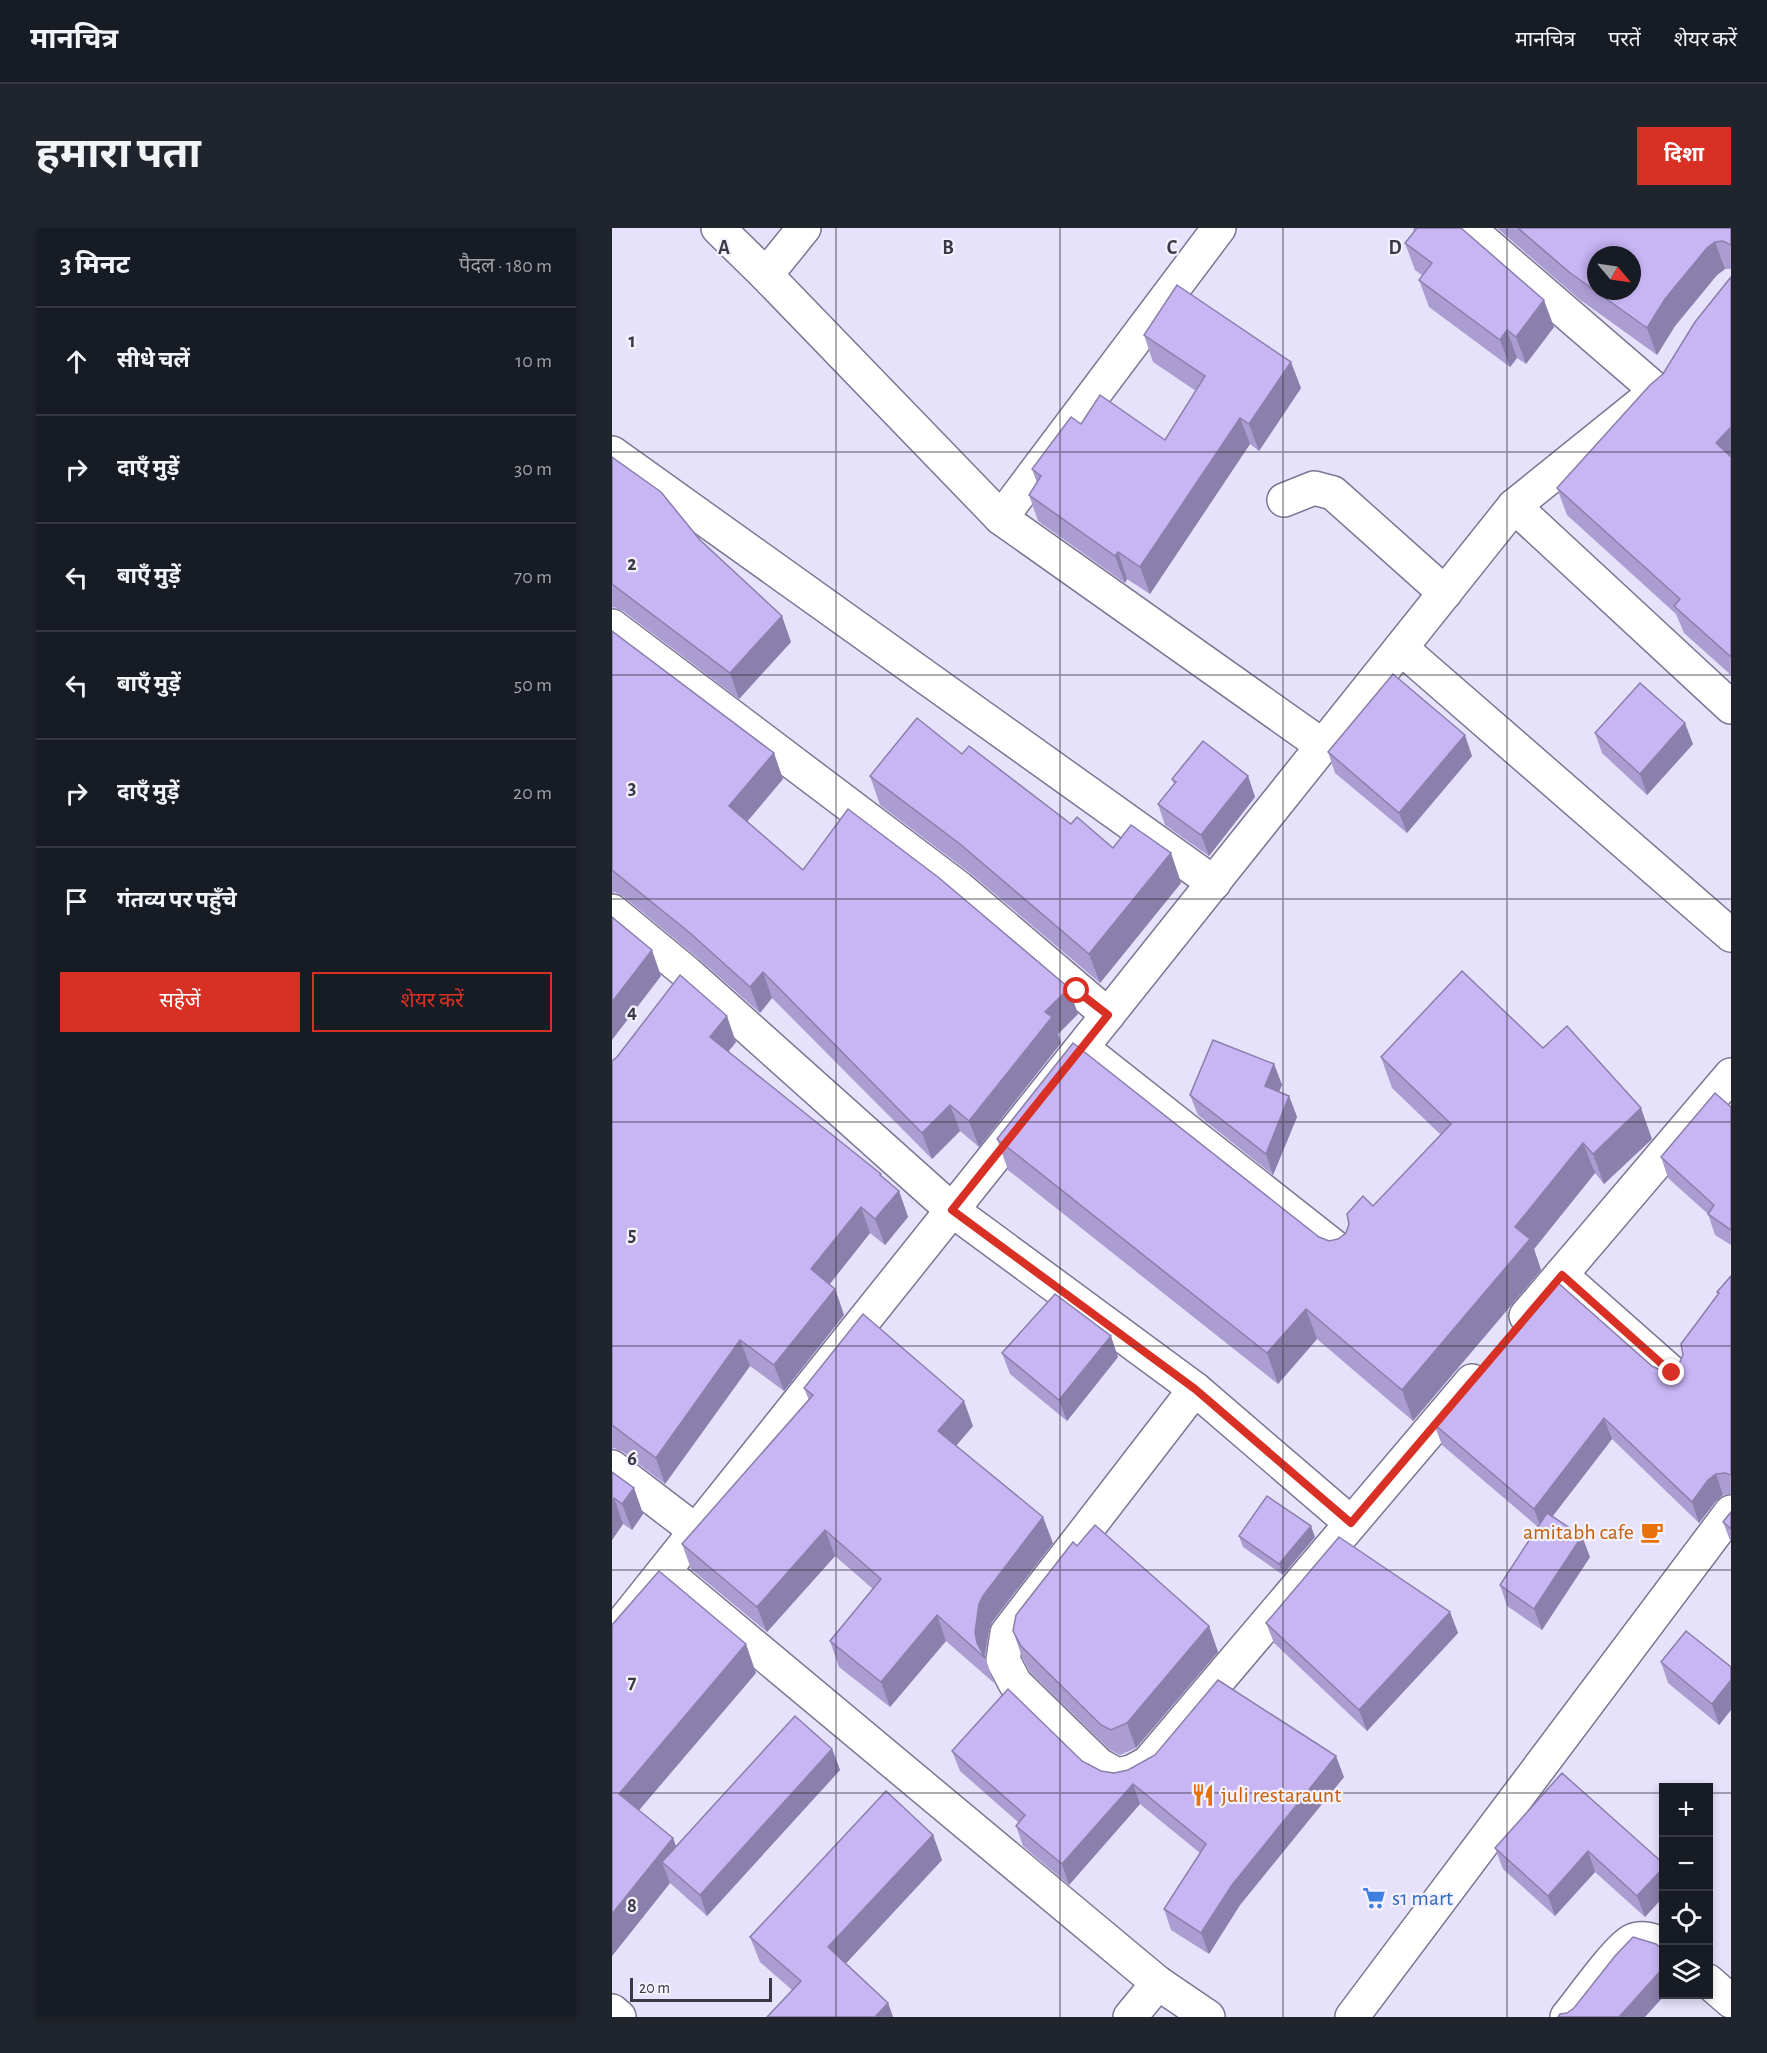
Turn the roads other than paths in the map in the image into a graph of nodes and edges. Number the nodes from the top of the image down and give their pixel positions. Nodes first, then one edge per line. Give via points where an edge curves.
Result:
1 (718, 228) edge
2 (804, 228) edge
3 (1219, 228) edge
4 (1468, 228) edge
5 (766, 274) junction
6 (612, 453) edge
7 (1284, 500) dead end
8 (1514, 506) junction
9 (1001, 518) junction
10 (1445, 592) junction
11 (612, 626) edge
12 (1401, 648) junction
13 (1731, 707) edge
14 (1323, 746) junction
15 (1214, 883) junction
16 (612, 911) edge
17 (1731, 934) edge
18 (687, 973) junction
19 (666, 1000) edge
20 (1108, 1015) junction
21 (1082, 1048) junction
22 (1731, 1075) edge
23 (952, 1210) junction
24 (1342, 1253) edge
25 (1562, 1275) junction
26 (1672, 1373) edge
27 (1195, 1389) junction
28 (612, 1467) edge
29 (1731, 1512) edge
30 (1351, 1523) junction
31 (696, 1531) junction
32 (664, 1571) junction
33 (612, 1636) edge
34 (1662, 1945) edge
35 (1158, 1983) junction
36 (1713, 1985) edge
37 (1731, 2001) edge
38 (612, 2011) edge
39 (619, 2017) edge
40 (1130, 2017) edge
41 (1208, 2017) edge
42 (1352, 2017) edge
43 (1568, 2017) edge

1 - 5 street
2 - 5 street
3 - 9 street
4 - 8 street via 1665,378
5 - 9 street
6 - 15 street
7 - 10 street via 1314,488 1333,493
8 - 10 street
8 - 13 street
9 - 14 street
10 - 12 street
11 - 20 street via 959,888
12 - 14 street
12 - 17 street
14 - 15 street
15 - 20 street
16 - 18 street
18 - 19 street
18 - 23 street
20 - 21 street
21 - 23 street
21 - 24 street
22 - 25 street
23 - 27 street
23 - 31 street
25 - 26 street
25 - 30 street
27 - 30 street
27 - 30 street via 1007,1633 1003,1660 1015,1683 1099,1765 1117,1774 1148,1763
28 - 31 street
29 - 42 street
31 - 32 street
32 - 33 street
32 - 35 street
34 - 43 street via 1653,1939 1633,1941
35 - 40 street
35 - 41 street
36 - 37 street
38 - 39 street

